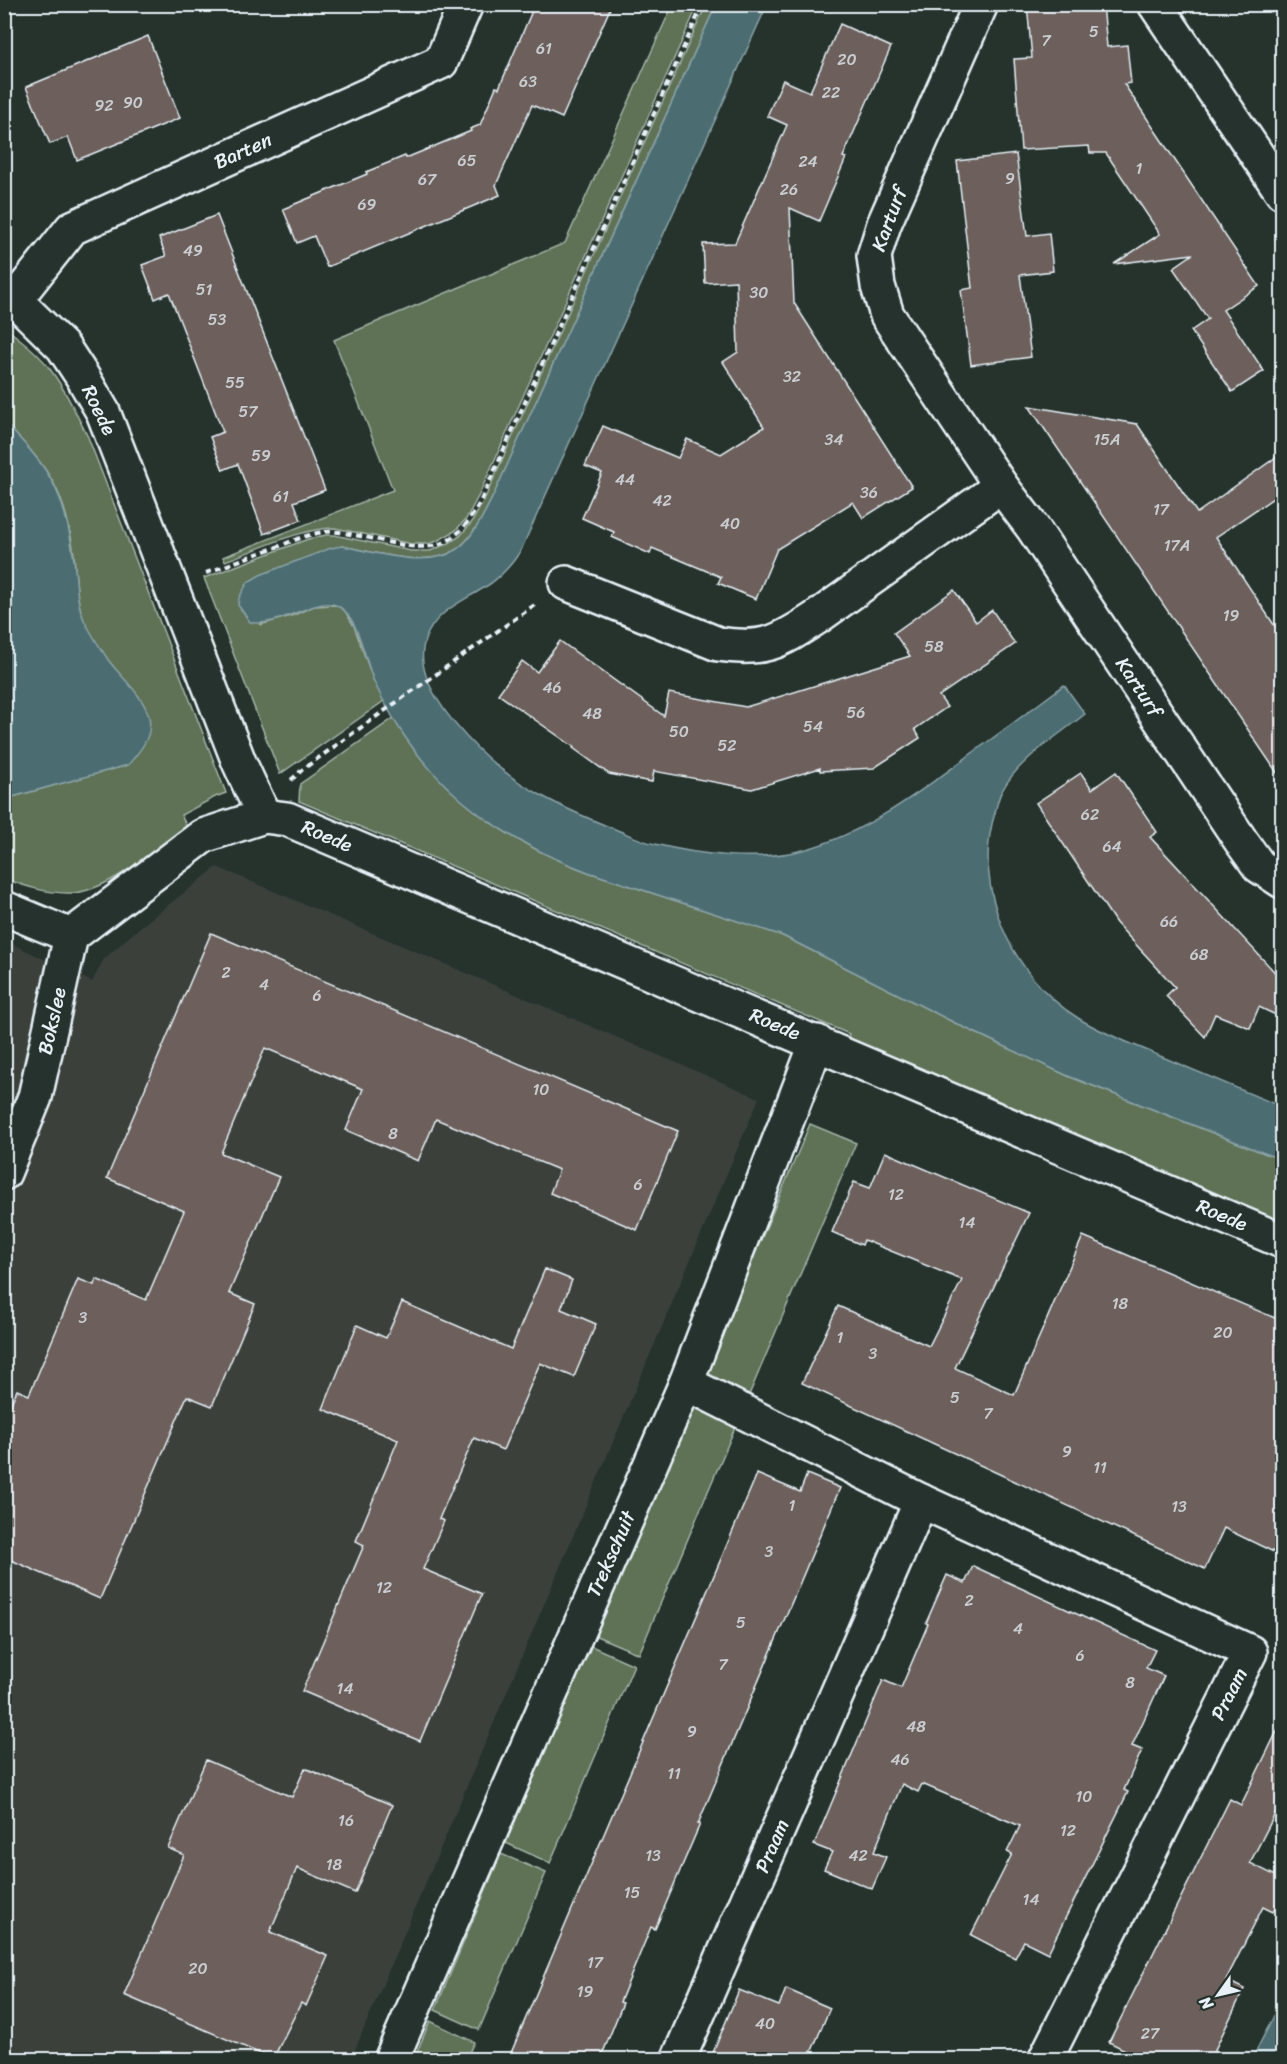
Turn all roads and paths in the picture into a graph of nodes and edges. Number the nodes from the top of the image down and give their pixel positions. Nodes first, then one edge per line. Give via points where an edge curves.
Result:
1 (466, 4) edge
2 (704, 4) edge
3 (981, 4) edge
4 (1155, 4) edge
5 (1273, 157) edge
6 (1282, 192) edge
7 (10, 297) edge
8 (1001, 486) junction
9 (566, 583) joint
10 (171, 586) junction
11 (264, 816) junction
12 (1282, 881) edge
13 (4, 908) edge
14 (71, 936) junction
15 (817, 1042) junction
16 (4, 1173) edge
17 (1282, 1241) edge
18 (686, 1383) junction
19 (921, 1501) junction
20 (391, 2060) edge
21 (678, 2060) edge
22 (1045, 2060) edge

1 - 7 street, Barten via 441,62 72,228
2 - 10 path via 483,496 459,533 425,548 325,531
3 - 8 street, Karturf via 884,224 874,256 887,315
4 - 5 street
5 - 6 street
7 - 10 street, Roede via 63,347 103,412
8 - 9 street via 816,618 788,637 767,645 744,648 718,644
8 - 12 street, Karturf via 1033,528 1240,841 1259,866
9 - 11 path via 303,769 280,789 266,806
10 - 11 street, Roede
11 - 14 street, Roede via 203,836
11 - 15 street, Roede via 287,819
13 - 14 street
14 - 16 street, Bokslee via 35,1097
15 - 17 street, Roede
15 - 18 street, Trekschuit
18 - 19 street, Praam
18 - 20 street, Trekschuit
19 - 21 street, Praam
19 - 22 street, Praam via 1250,1652

